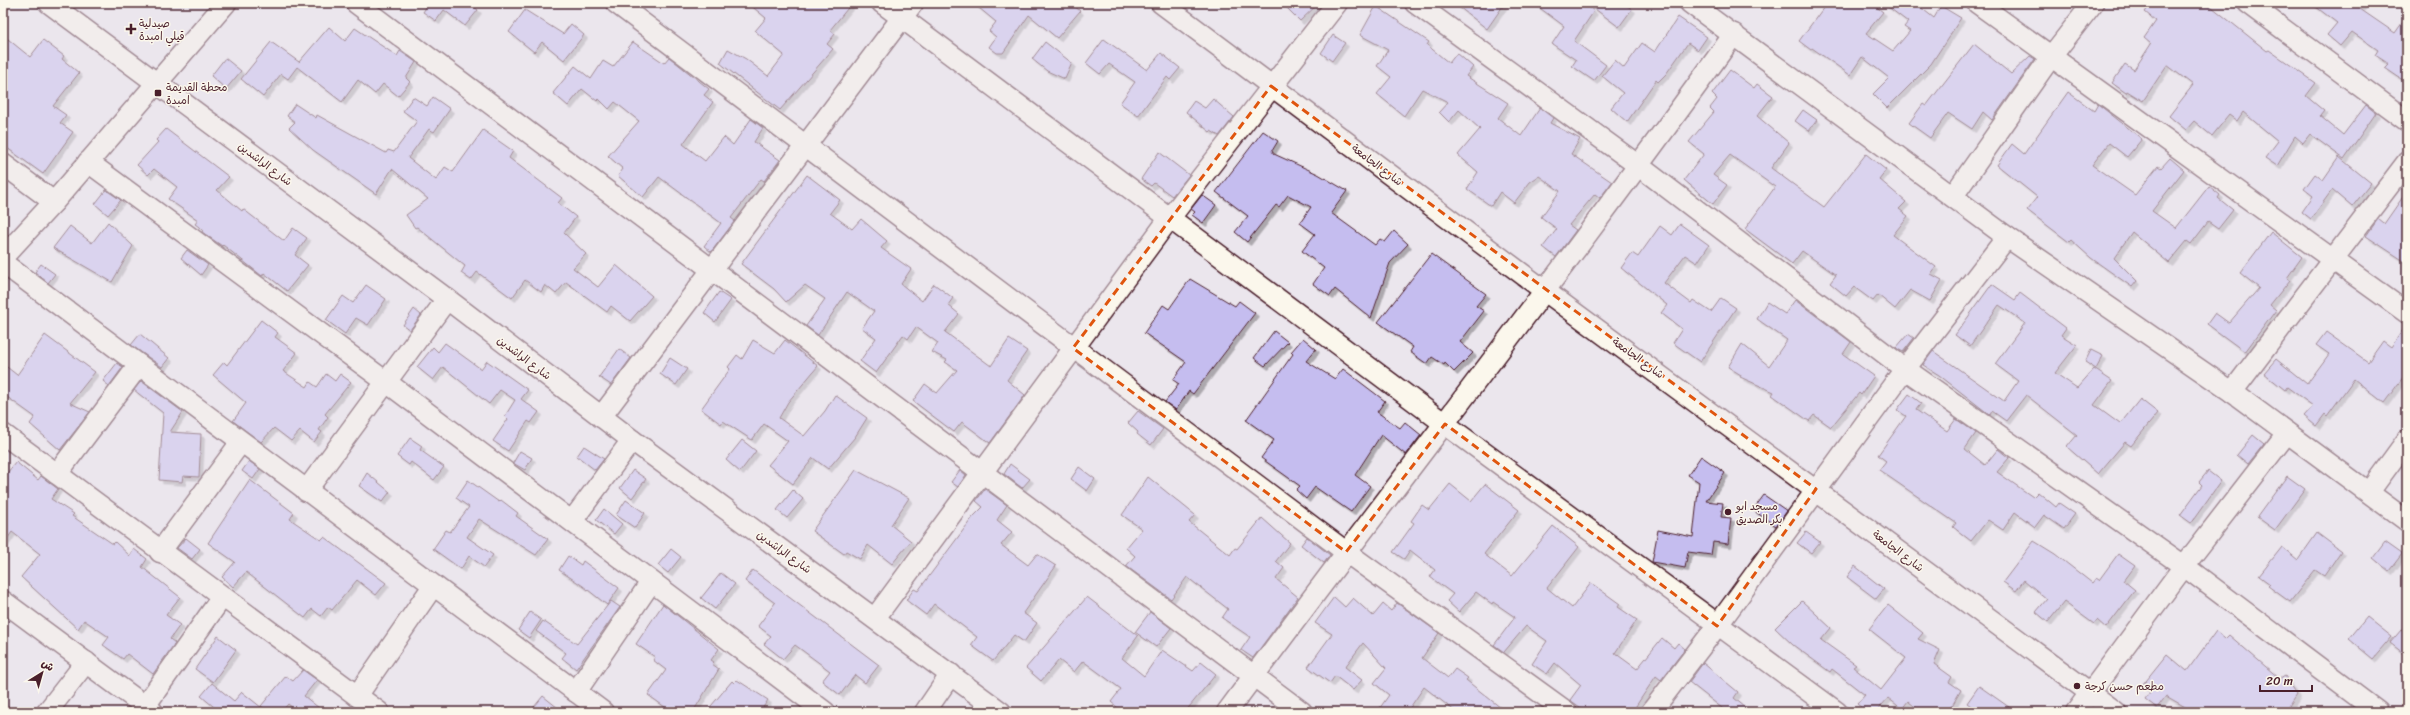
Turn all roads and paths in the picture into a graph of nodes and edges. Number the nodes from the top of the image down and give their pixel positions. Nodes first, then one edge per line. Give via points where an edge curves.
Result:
1 (49, 3) edge
2 (226, 3) edge
3 (356, 3) edge
4 (616, 3) edge
5 (882, 3) edge
6 (1161, 3) edge
7 (1337, 3) edge
8 (1415, 3) edge
9 (1690, 3) edge
10 (1977, 3) edge
11 (2093, 3) edge
12 (2248, 3) edge
13 (907, 11) edge
14 (1734, 34) junction
15 (2050, 58) junction
16 (157, 83) junction
17 (1271, 86) junction
18 (2407, 121) edge
19 (804, 146) junction
20 (88, 162) junction
21 (2407, 162) edge
22 (3, 164) edge
23 (1639, 166) junction
24 (1953, 196) junction
25 (54, 202) junction
26 (1169, 219) junction
27 (2007, 237) junction
28 (3, 257) edge
29 (2333, 258) junction
30 (3, 263) edge
31 (713, 270) junction
32 (1545, 291) junction
33 (447, 299) junction
34 (2407, 313) edge
35 (1073, 348) junction
36 (139, 365) junction
37 (1904, 369) junction
38 (385, 381) junction
39 (2232, 392) junction
40 (601, 417) junction
41 (1445, 424) junction
42 (2287, 433) junction
43 (3, 434) edge
44 (632, 440) junction
45 (2407, 440) edge
46 (241, 442) junction
47 (982, 473) junction
48 (57, 474) junction
49 (1816, 489) junction
50 (306, 491) junction
51 (2369, 492) junction
52 (572, 521) junction
53 (2407, 521) edge
54 (160, 552) junction
55 (1346, 552) junction
56 (2184, 566) junction
57 (651, 582) junction
58 (433, 586) junction
59 (222, 597) junction
60 (3, 601) edge
61 (875, 618) junction
62 (1717, 626) junction
63 (86, 662) junction
64 (951, 674) junction
65 (1254, 676) junction
66 (576, 692) junction
67 (2090, 693) junction
68 (357, 696) junction
69 (149, 709) edge
70 (47, 712) edge
71 (379, 712) edge
72 (603, 712) edge
73 (825, 712) edge
74 (925, 712) edge
75 (1001, 712) edge
76 (1227, 712) edge
77 (1302, 712) edge
78 (1567, 712) edge
79 (1651, 712) edge
80 (1837, 712) edge
81 (2076, 712) edge
82 (2116, 712) edge
83 (2378, 712) edge

1 - 16 street, شارع الراشدين
2 - 16 street
3 - 31 street
4 - 19 street
5 - 13 street
6 - 17 street, شارع الجامعة
7 - 17 street
8 - 23 street
9 - 14 street
10 - 15 street
11 - 15 street
12 - 18 street
13 - 19 street
13 - 26 street
14 - 23 street
14 - 24 street
15 - 24 street
15 - 29 street
16 - 20 street
16 - 33 street, شارع الراشدين
17 - 26 street
17 - 32 street, شارع الجامعة
19 - 31 street
19 - 35 street
20 - 25 street
20 - 38 street
21 - 29 street
22 - 25 street
23 - 32 street
23 - 37 street
24 - 27 street
25 - 28 street
26 - 35 street
26 - 41 street
27 - 37 street
27 - 39 street
29 - 34 street
29 - 39 street
30 - 36 street
31 - 40 street
31 - 47 street
32 - 41 street
32 - 49 street, شارع الجامعة
33 - 38 street
33 - 40 street, شارع الراشدين
35 - 47 street
35 - 55 street
36 - 46 street
36 - 48 street
37 - 49 street
37 - 56 street
38 - 50 street
38 - 52 street
39 - 42 street
40 - 44 street, شارع الراشدين
41 - 55 street
41 - 62 street
42 - 51 street
42 - 56 street
43 - 48 street
44 - 52 street
44 - 61 street, شارع الراشدين
45 - 51 street
46 - 50 street
46 - 54 street
47 - 61 street
47 - 65 street
48 - 54 street
49 - 62 street
49 - 67 street, شارع الجامعة
50 - 58 street
51 - 53 street
52 - 57 street
54 - 59 street
55 - 65 street
55 - 78 street
56 - 67 street
56 - 83 street
57 - 66 street
57 - 73 street
58 - 66 street
58 - 68 street
59 - 68 street
59 - 69 street
60 - 63 street
61 - 64 street, شارع الراشدين
62 - 79 street
62 - 80 street
63 - 69 street
63 - 70 street
64 - 74 street
64 - 75 street, شارع الراشدين
65 - 76 street
65 - 77 street
66 - 72 street
67 - 81 street
67 - 82 street, شارع الجامعة
68 - 71 street

